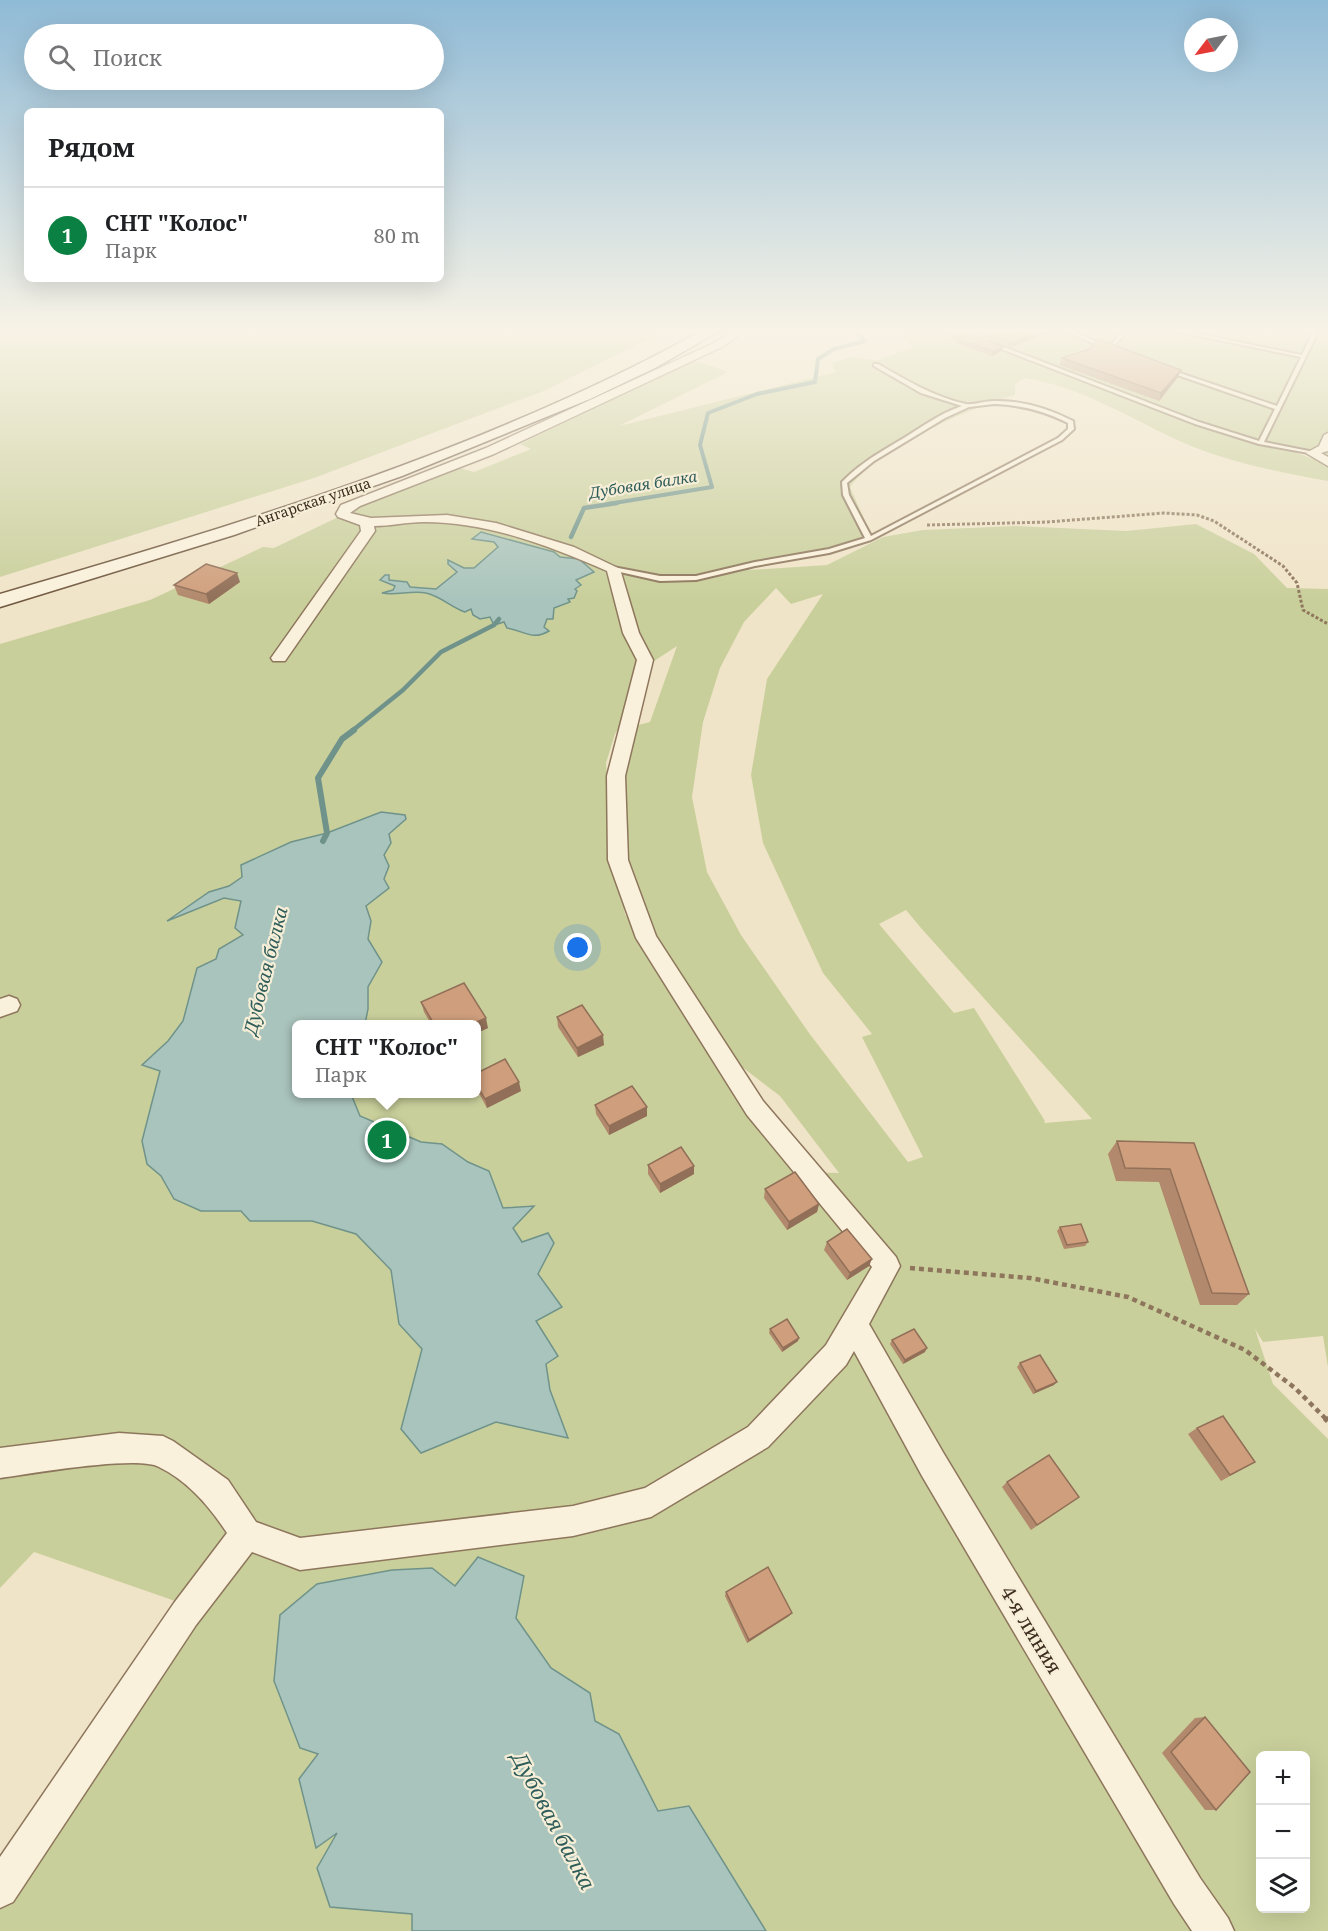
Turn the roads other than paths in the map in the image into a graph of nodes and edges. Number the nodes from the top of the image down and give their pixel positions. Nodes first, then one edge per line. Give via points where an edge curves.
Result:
1 (505, 420) edge
2 (526, 420) edge
3 (556, 420) edge
4 (943, 420) edge
5 (1068, 420) edge
6 (1189, 420) edge
7 (1272, 420) edge
8 (1328, 437) edge
9 (1261, 443) junction
10 (1312, 453) junction
11 (1328, 462) edge
12 (366, 521) junction
13 (869, 539) junction
14 (613, 569) junction
15 (0, 592) edge
16 (0, 601) edge
17 (279, 658) dead end
18 (854, 1324) junction
19 (0, 1463) edge
20 (246, 1534) junction
21 (0, 1889) edge
22 (1215, 1931) edge

1 - 15 main road, Ангарская улица via 356,479 167,544
2 - 16 main road, Ангарская улица via 360,486 244,526
3 - 12 street via 490,451 355,503 343,514
4 - 13 lane via 856,469 844,483 846,495
5 - 13 lane via 1071,429 1060,439
6 - 9 lane
7 - 9 lane
8 - 10 street via 1324,448
9 - 10 lane
10 - 11 street
12 - 14 street via 426,518 479,524 579,553
12 - 17 street via 368,531
13 - 14 lane via 840,551 685,579 641,577
14 - 18 street via 631,633 645,660 616,776 618,860 646,938 755,1108 887,1266
18 - 20 street via 836,1355 758,1437 651,1502 573,1521 300,1554
18 - 22 street, 4-я линия via 945,1485 1187,1891
19 - 20 street via 119,1448 163,1450 218,1491
20 - 21 street via 185,1614

